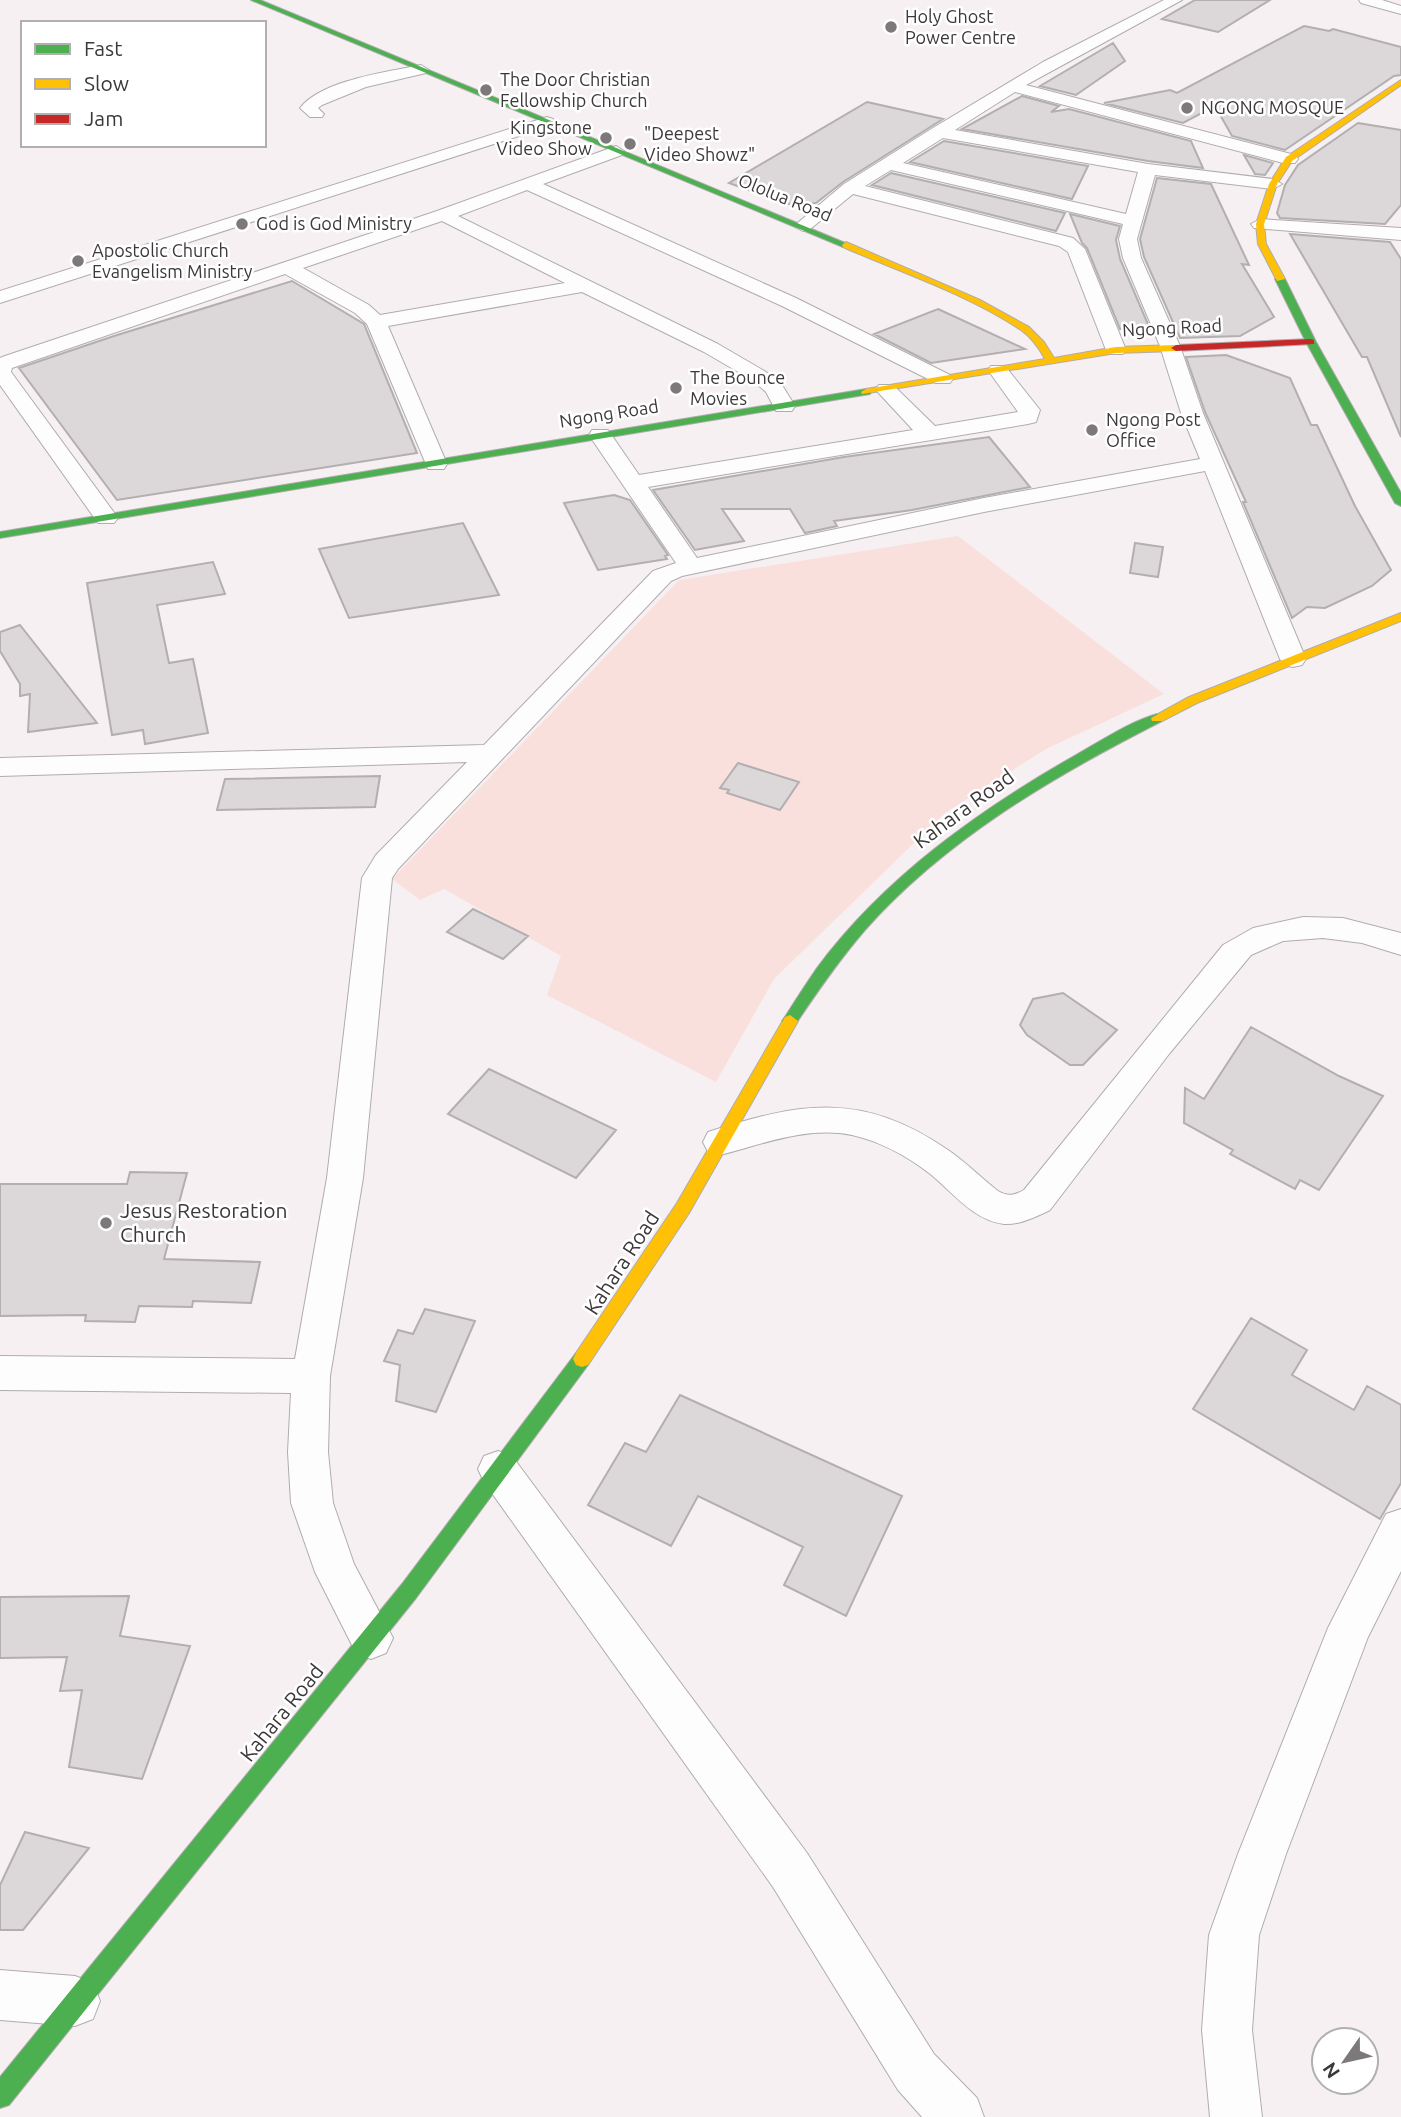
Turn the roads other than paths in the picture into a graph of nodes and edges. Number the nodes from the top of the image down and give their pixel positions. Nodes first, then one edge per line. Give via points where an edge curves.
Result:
1 (254, 0) edge
2 (1175, 0) edge
3 (1366, 0) edge
4 (1401, 10) edge
5 (421, 70) junction
6 (1401, 82) edge
7 (1014, 87) junction
8 (316, 114) dead end
9 (547, 122) junction
10 (939, 132) junction
11 (1188, 133) junction
12 (616, 151) junction
13 (1149, 159) junction
14 (1289, 159) junction
15 (887, 164) junction
16 (527, 183) junction
17 (1273, 184) junction
18 (850, 188) junction
19 (998, 190) junction
20 (443, 215) junction
21 (963, 216) junction
22 (1133, 221) junction
23 (1260, 224) junction
24 (803, 226) junction
25 (1401, 234) edge
26 (288, 268) junction
27 (587, 285) junction
28 (0, 297) edge
29 (376, 322) junction
30 (1311, 342) junction
31 (1170, 346) junction
32 (1116, 350) junction
33 (1051, 362) junction
34 (998, 370) junction
35 (943, 379) junction
36 (886, 389) junction
37 (784, 406) junction
38 (600, 435) junction
39 (931, 435) junction
40 (1213, 463) junction
41 (436, 464) junction
42 (633, 483) junction
43 (1398, 494) edge
44 (106, 517) junction
45 (0, 534) edge
46 (691, 567) junction
47 (1401, 617) edge
48 (1293, 659) junction
49 (491, 753) junction
50 (0, 767) edge
51 (1401, 944) edge
52 (720, 1142) junction
53 (0, 1373) edge
54 (311, 1376) junction
55 (498, 1469) junction
56 (1401, 1528) edge
57 (371, 1637) junction
58 (0, 1995) edge
59 (75, 2001) junction
60 (0, 2096) edge
61 (958, 2117) edge
62 (1236, 2117) edge

1 - 5 street, Ololua Road
2 - 7 street
3 - 4 street
5 - 8 street via 321,98 308,108
5 - 9 street, Ololua Road
6 - 14 street
7 - 10 street
7 - 11 street
9 - 12 street, Ololua Road
9 - 28 street
10 - 13 street
10 - 15 street
11 - 13 street
11 - 14 street
12 - 16 street
12 - 24 street, Ololua Road
13 - 17 street
13 - 22 street
14 - 17 street
15 - 18 street
15 - 19 street
16 - 20 street
16 - 35 street via 789,302
17 - 23 street
18 - 21 street
18 - 24 street
19 - 21 street
19 - 22 street
20 - 26 street
20 - 27 street
21 - 32 street via 1072,245
22 - 31 street via 1128,239 1132,258
23 - 25 street
23 - 30 street via 1262,244
24 - 33 street, Ololua Road via 1004,315 1026,329
26 - 29 street via 362,309
26 - 44 street via 3,365 1,372
27 - 29 street
27 - 37 street via 759,376 775,389
29 - 41 street
30 - 31 street, Ngong Road
30 - 43 street
31 - 32 street, Ngong Road
31 - 40 street
32 - 33 street, Ngong Road
33 - 34 street, Ngong Road
34 - 35 street, Ngong Road
34 - 39 street via 1029,410 1028,417
35 - 36 street, Ngong Road
36 - 37 street, Ngong Road
36 - 39 street
37 - 38 street, Ngong Road
38 - 41 street, Ngong Road
38 - 42 street
39 - 42 street
40 - 46 street via 984,505
40 - 48 street
41 - 44 street, Ngong Road
42 - 46 street
44 - 45 street, Ngong Road
46 - 49 street via 675,570 656,582
47 - 48 street, Kahara Road
48 - 52 street, Kahara Road via 1193,700 1038,781 915,872 807,992
49 - 50 street
49 - 54 street via 377,878 345,1178
51 - 52 street via 1299,926 1242,945 1163,1037 1037,1200 1017,1209 1000,1209 911,1145 851,1122 822,1118
52 - 55 street, Kahara Road via 618,1309
53 - 54 street
54 - 57 street via 308,1452 312,1503 336,1572
55 - 57 street, Kahara Road
55 - 61 street via 790,1870 916,2072
56 - 62 street via 1350,1628 1234,1935 1227,2030
57 - 59 street, Kahara Road
58 - 59 street
59 - 60 street, Kahara Road

